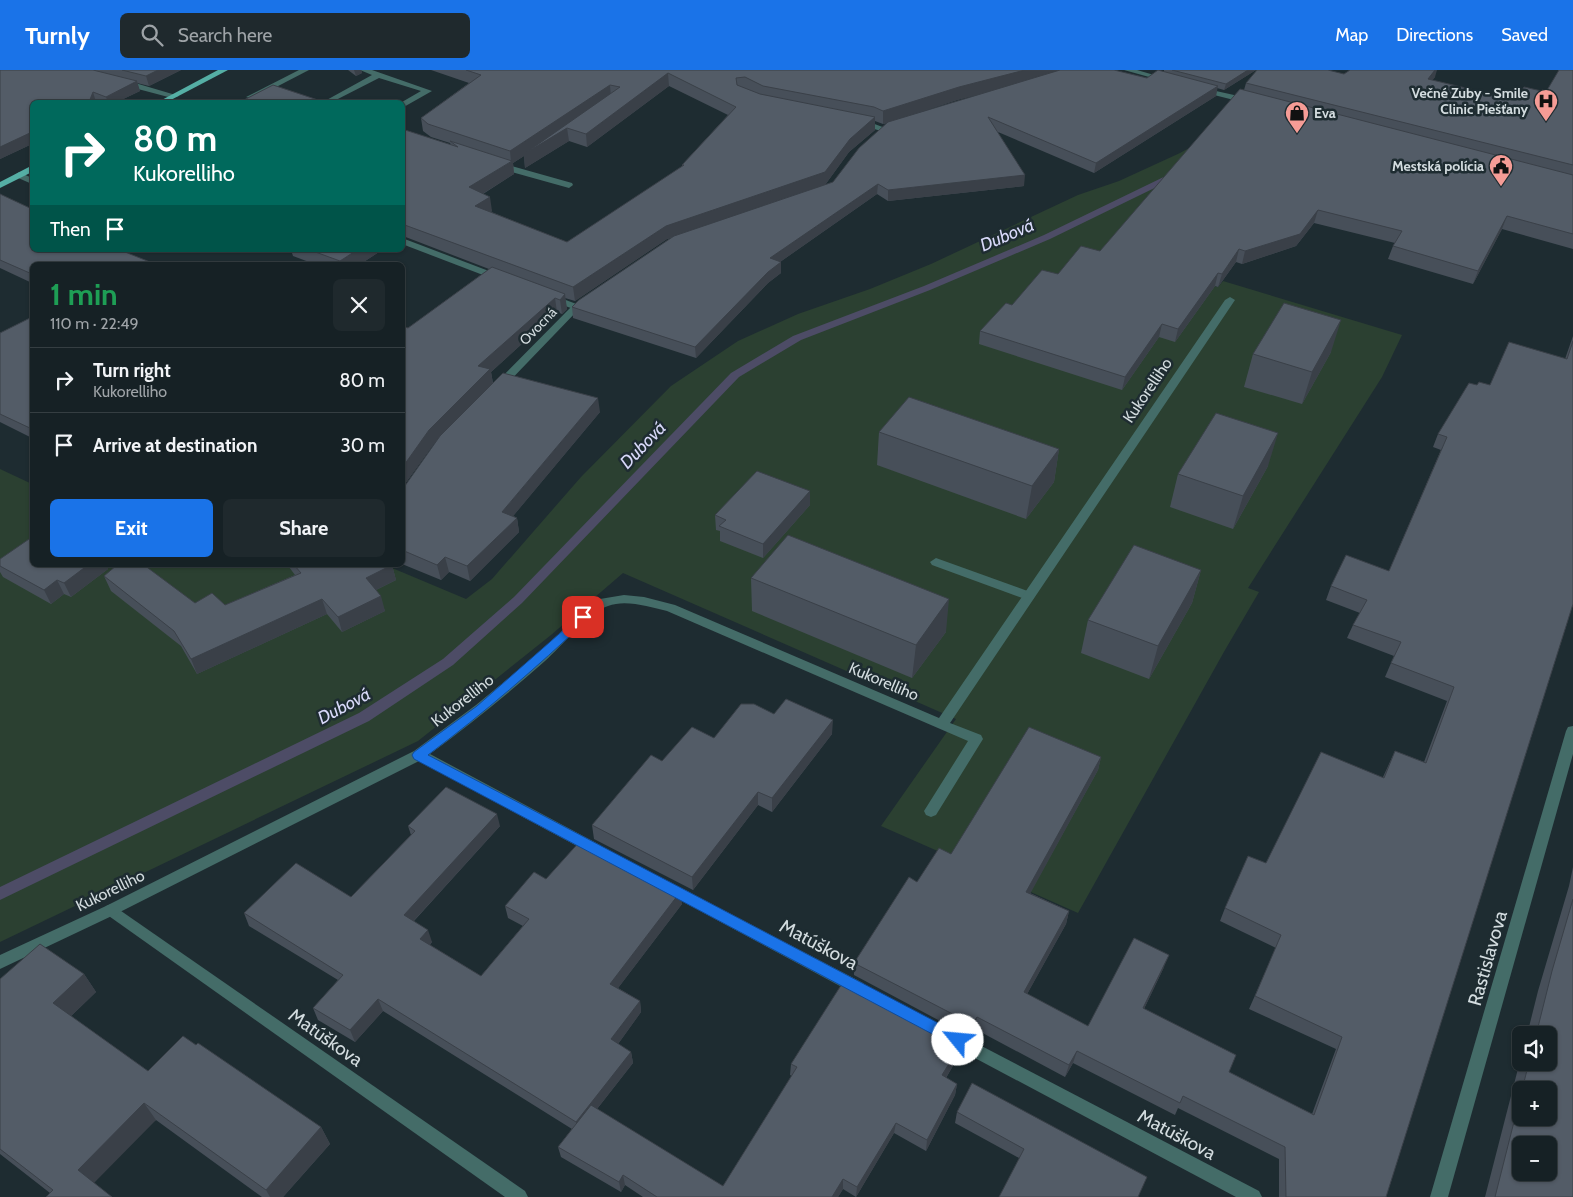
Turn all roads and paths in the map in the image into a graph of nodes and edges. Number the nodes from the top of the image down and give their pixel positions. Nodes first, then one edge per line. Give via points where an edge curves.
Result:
1 (224, 70) edge
2 (305, 70) edge
3 (364, 70) edge
4 (1128, 70) edge
5 (378, 75) junction
6 (115, 80) edge
7 (1177, 82) edge
8 (1196, 87) edge
9 (175, 96) junction
10 (250, 97) edge
11 (166, 100) edge
12 (331, 100) edge
13 (1257, 103) edge
14 (405, 104) edge
15 (844, 118) edge
16 (872, 140) edge
17 (491, 163) edge
18 (30, 170) edge
19 (19, 175) junction
20 (30, 180) edge
21 (568, 184) dead end
22 (0, 185) edge
23 (405, 242) edge
24 (512, 283) edge
25 (540, 293) edge
26 (592, 296) edge
27 (1230, 300) dead end
28 (576, 307) junction
29 (494, 392) edge
30 (936, 562) dead end
31 (1029, 596) junction
32 (942, 725) junction
33 (1573, 731) edge
34 (418, 755) junction
35 (932, 811) dead end
36 (612, 858) edge
37 (656, 881) edge
38 (110, 910) junction
39 (0, 962) edge
40 (876, 997) edge
41 (937, 1030) edge
42 (519, 1197) edge
43 (1253, 1197) edge
44 (1438, 1197) edge

1 - 9 main road
2 - 10 street
3 - 5 street
4 - 7 street
5 - 12 street
5 - 14 street via 428,91
6 - 9 street
8 - 13 street
9 - 11 main road
15 - 16 street via 888,128
17 - 21 street via 517,166
18 - 19 main road
19 - 20 street
19 - 22 main road
23 - 24 street
25 - 28 street
26 - 28 street, Ovocná
27 - 31 street, Kukorelliho
28 - 29 street, Ovocná
30 - 31 street
31 - 32 street, Kukorelliho
32 - 34 street, Kukorelliho via 671,608 624,599 604,602 583,617 494,698
32 - 35 street, Kukorelliho via 976,739
33 - 44 street, Rastislavova
34 - 36 street
34 - 38 street, Kukorelliho
37 - 40 street, Matúškova
38 - 39 street, Kukorelliho
38 - 42 street, Matúškova
41 - 43 street, Matúškova

